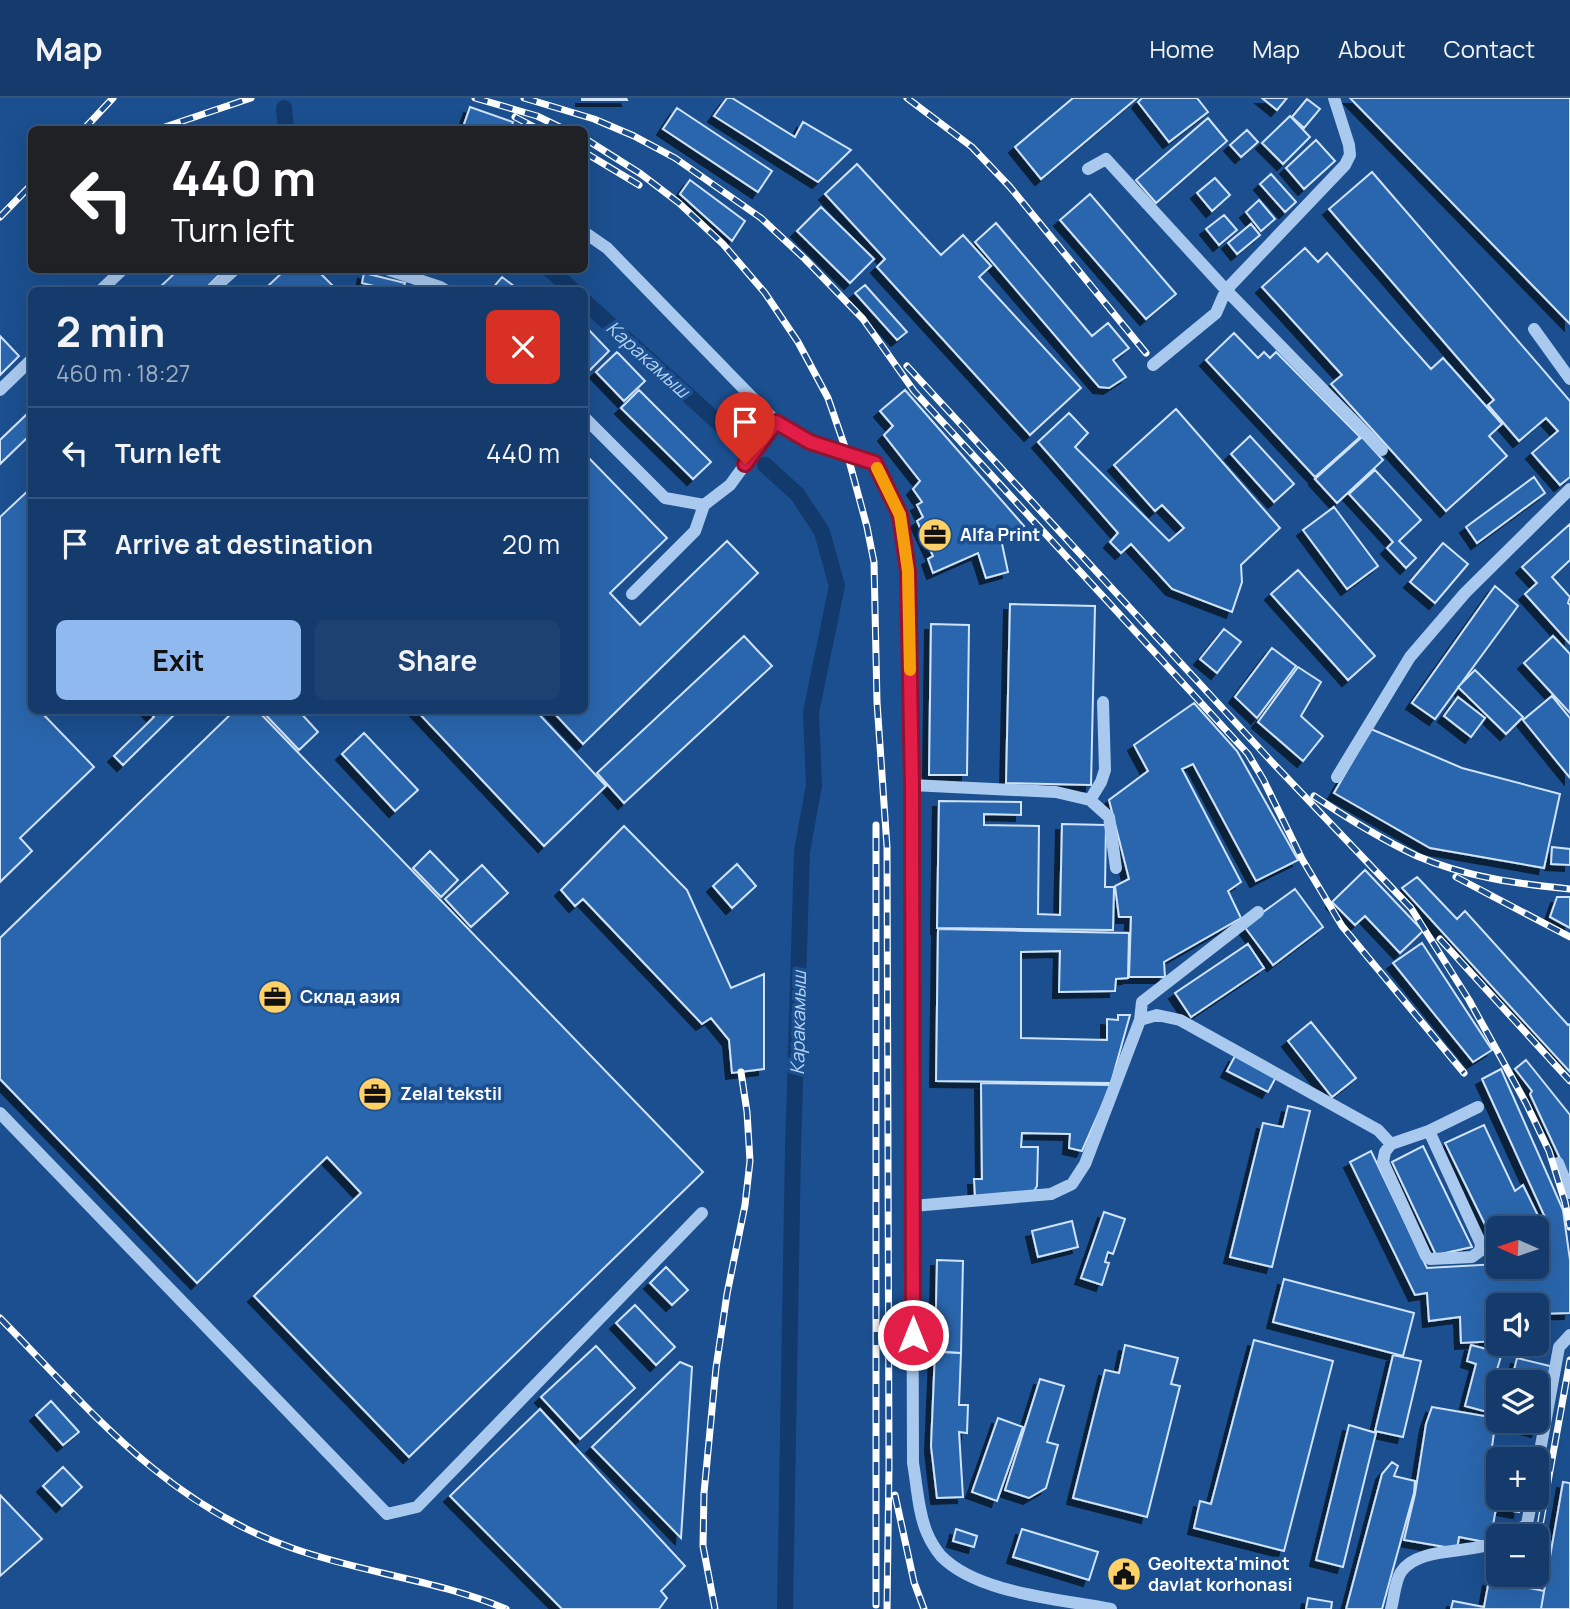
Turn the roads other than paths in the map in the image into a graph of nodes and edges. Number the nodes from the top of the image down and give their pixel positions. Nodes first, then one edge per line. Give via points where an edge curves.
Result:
1 (1334, 98) edge
2 (1088, 169) dead end
3 (588, 235) edge
4 (119, 273) edge
5 (231, 273) edge
6 (398, 273) edge
7 (104, 287) edge
8 (215, 287) edge
9 (441, 287) edge
10 (1226, 290) junction
11 (1534, 329) dead end
12 (28, 363) edge
13 (1153, 365) dead end
14 (1570, 379) edge
15 (0, 390) edge
16 (588, 421) edge
17 (776, 422) junction
18 (1382, 450) dead end
19 (1570, 489) edge
20 (704, 505) junction
21 (632, 594) dead end
22 (1103, 702) dead end
23 (1337, 777) dead end
24 (912, 785) junction
25 (1090, 800) junction
26 (1116, 868) dead end
27 (1258, 912) dead end
28 (1140, 1020) junction
29 (1478, 1107) dead end
30 (0, 1114) edge
31 (1429, 1131) junction
32 (1391, 1144) junction
33 (1558, 1163) dead end
34 (1570, 1193) edge
35 (913, 1206) junction
36 (702, 1213) dead end
37 (1570, 1335) edge
38 (1541, 1447) edge
39 (1486, 1547) edge
40 (1111, 1609) edge
41 (1391, 1609) edge

1 - 10 street via 1349,145 1345,165
2 - 10 street via 1106,159
3 - 17 street via 607,248
4 - 7 street
5 - 8 street
6 - 9 street
10 - 13 street via 1216,313
10 - 18 street
11 - 14 street
12 - 15 street
16 - 20 street via 665,498
17 - 20 street via 730,485
17 - 24 street via 810,442 875,463 900,515 908,571
19 - 23 street via 1465,593 1410,657
20 - 21 street via 695,531
22 - 25 street via 1105,770
24 - 25 street via 1056,792
24 - 35 street
25 - 26 street via 1109,817
27 - 28 street via 1142,1002
28 - 32 street via 1157,1015 1180,1020 1378,1130
28 - 35 street via 1085,1164 1072,1184 1051,1194
29 - 31 street
30 - 36 street via 387,1514 417,1507
31 - 32 street
31 - 32 street via 1481,1244 1472,1257 1426,1256 1382,1162
33 - 34 street
35 - 40 street via 913,1463 927,1531 941,1555 984,1581
37 - 38 street via 1559,1347
39 - 41 street via 1412,1561 1400,1573

